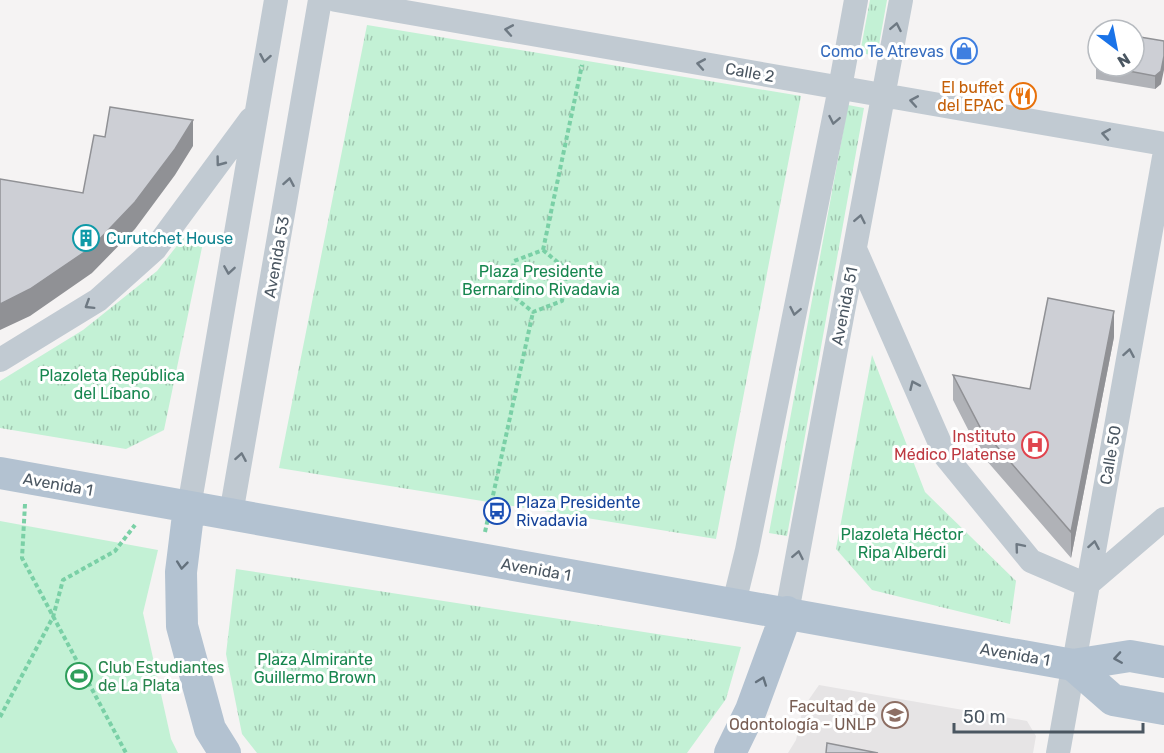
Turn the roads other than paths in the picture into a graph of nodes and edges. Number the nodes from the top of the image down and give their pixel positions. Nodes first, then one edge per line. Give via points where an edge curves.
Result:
1 (276, 0) edge
2 (320, 0) edge
3 (336, 0) edge
4 (856, 0) edge
5 (901, 0) edge
6 (840, 88) junction
7 (884, 95) junction
8 (255, 115) junction
9 (1164, 144) edge
10 (1164, 157) edge
11 (855, 249) junction
12 (0, 360) edge
13 (13, 476) edge
14 (189, 507) junction
15 (231, 514) junction
16 (1164, 519) edge
17 (1087, 585) junction
18 (734, 603) junction
19 (787, 612) junction
20 (1164, 662) edge
21 (1072, 665) junction
22 (1164, 709) edge
23 (225, 753) edge
24 (729, 753) edge
25 (1058, 753) edge

1 -> 8 street
15 -> 2 street, Avenida 53
6 -> 3 street, Calle 2
4 - 6 street
7 -> 5 street, Avenida 51
6 - 7 street, Calle 2
6 -> 18 street
9 -> 7 street, Calle 2
11 -> 7 street, Avenida 51
8 -> 12 street via 155,249 98,300
8 -> 14 street
17 -> 10 street, Calle 50
17 -> 11 street via 1031,561 946,457
19 -> 11 street, Avenida 51
13 - 14 main road, Avenida 1
14 - 15 main road, Avenida 1
14 -> 23 main road via 181,572 182,626 210,729
15 - 18 main road, Avenida 1
16 - 17 street
17 - 21 street, Calle 50
18 - 19 main road, Avenida 1
19 - 21 main road, Avenida 1
24 -> 19 main road via 751,710
20 -> 21 main road, Avenida 1 via 1130,656
21 - 22 main road, Avenida 1 via 1113,699
21 - 25 street, Calle 50

